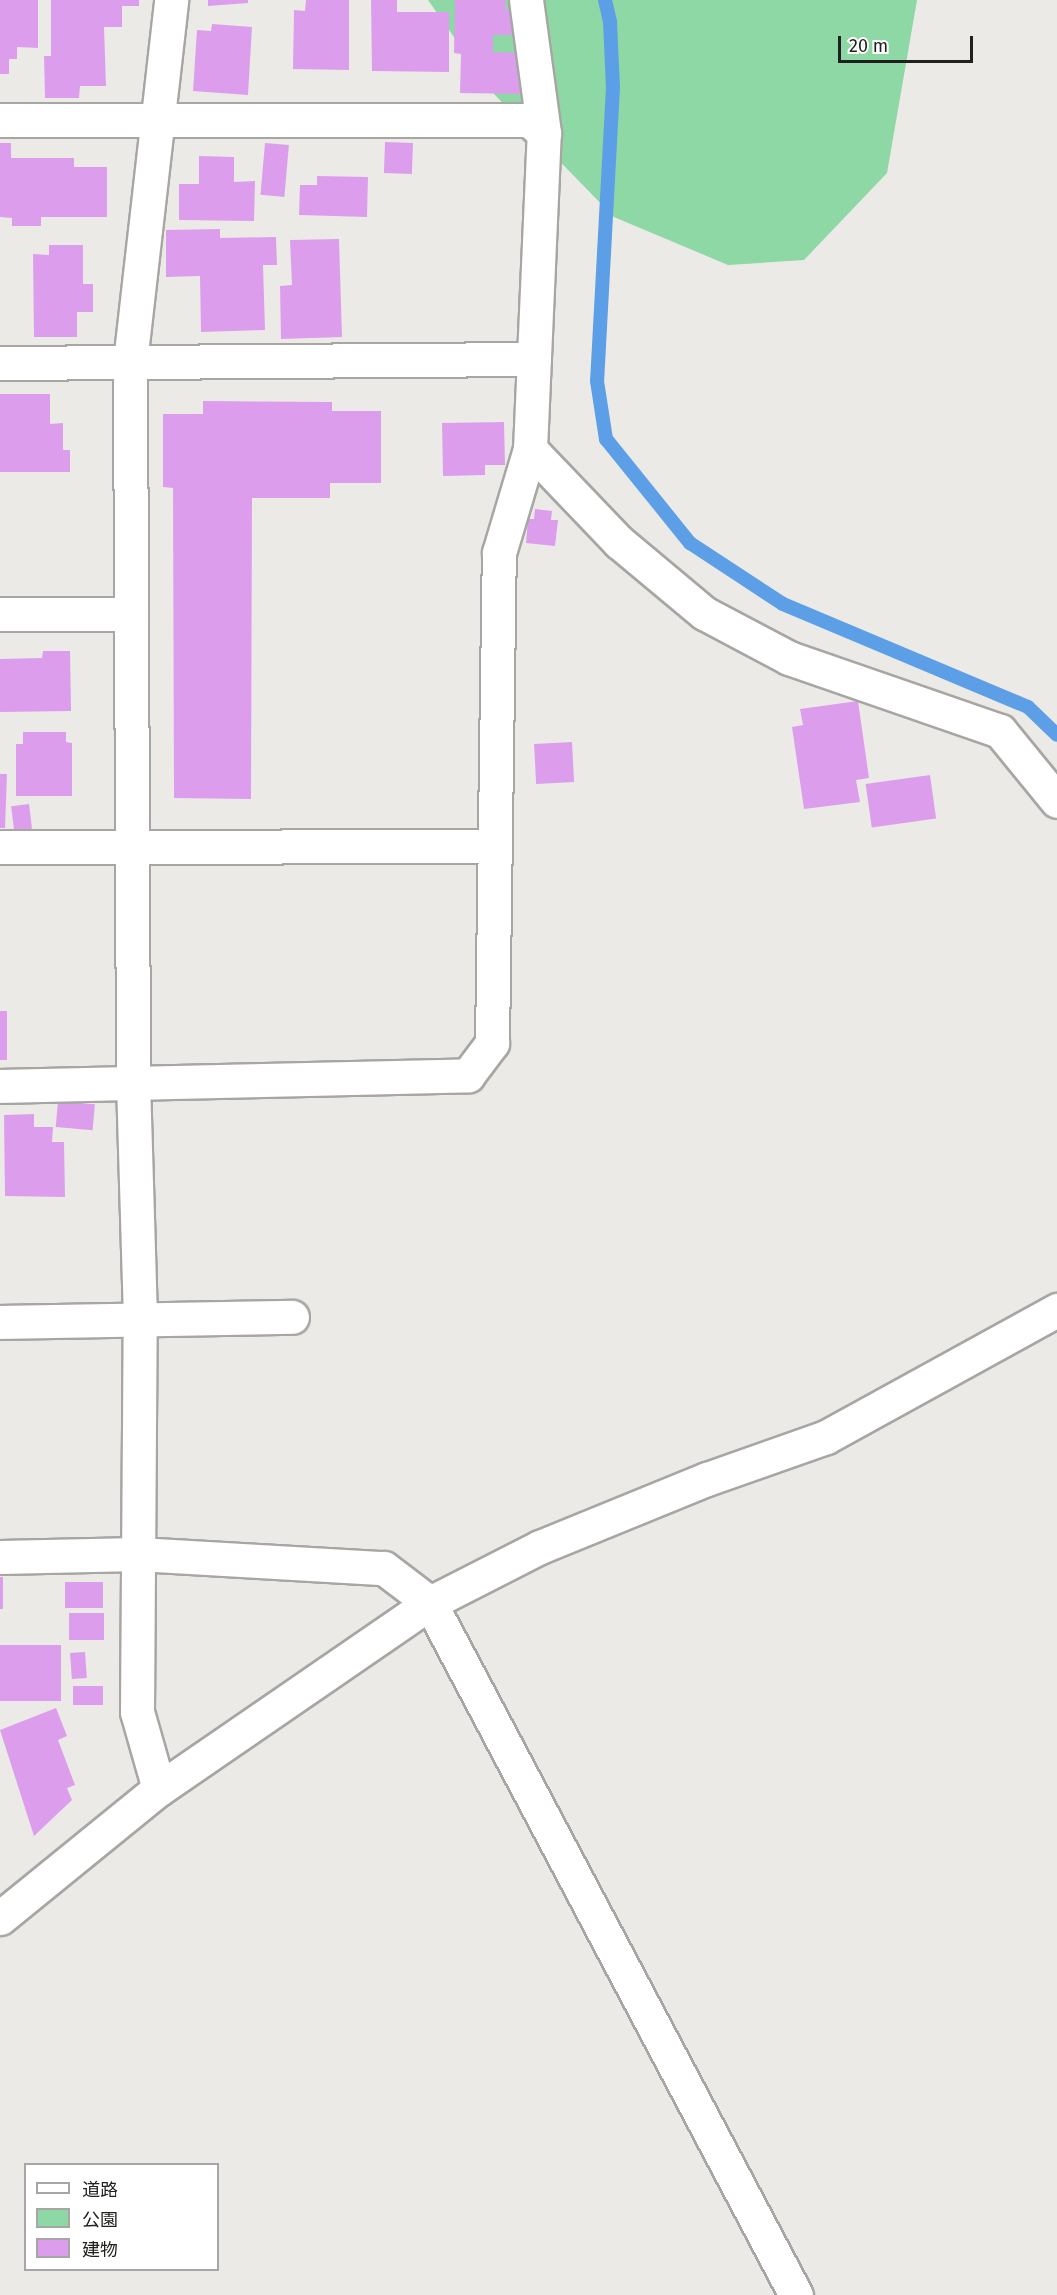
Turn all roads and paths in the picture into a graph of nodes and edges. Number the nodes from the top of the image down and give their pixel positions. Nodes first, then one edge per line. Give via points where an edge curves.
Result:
1 (171, 0) edge
2 (526, 0) edge
3 (158, 119) junction
4 (0, 120) edge
5 (544, 133) junction
6 (534, 359) junction
7 (0, 363) edge
8 (130, 363) junction
9 (530, 448) junction
10 (0, 614) edge
11 (130, 614) junction
12 (1057, 801) edge
13 (495, 846) junction
14 (0, 847) edge
15 (133, 847) junction
16 (133, 1083) junction
17 (0, 1086) edge
18 (1057, 1311) edge
19 (292, 1317) dead end
20 (140, 1318) junction
21 (0, 1322) edge
22 (138, 1554) junction
23 (0, 1557) edge
24 (430, 1604) junction
25 (159, 1789) junction
26 (0, 1918) edge
27 (796, 2295) edge

1 - 3 street
2 - 5 street
3 - 4 street
3 - 5 street via 529,120
3 - 8 street
5 - 6 street
6 - 8 street
6 - 9 street
7 - 8 street
8 - 11 street
9 - 12 street via 619,542 704,614 789,658 1000,730
9 - 13 street via 499,553
10 - 11 street
11 - 15 street
13 - 15 street
13 - 16 street via 492,1043 468,1075
14 - 15 street
15 - 16 street
16 - 17 street
16 - 20 street
18 - 24 street via 826,1437 707,1479 540,1547
19 - 20 street
20 - 21 street
20 - 22 street
22 - 23 street
22 - 24 street via 384,1568
22 - 25 street via 137,1712
24 - 25 street
24 - 27 street
25 - 26 street

